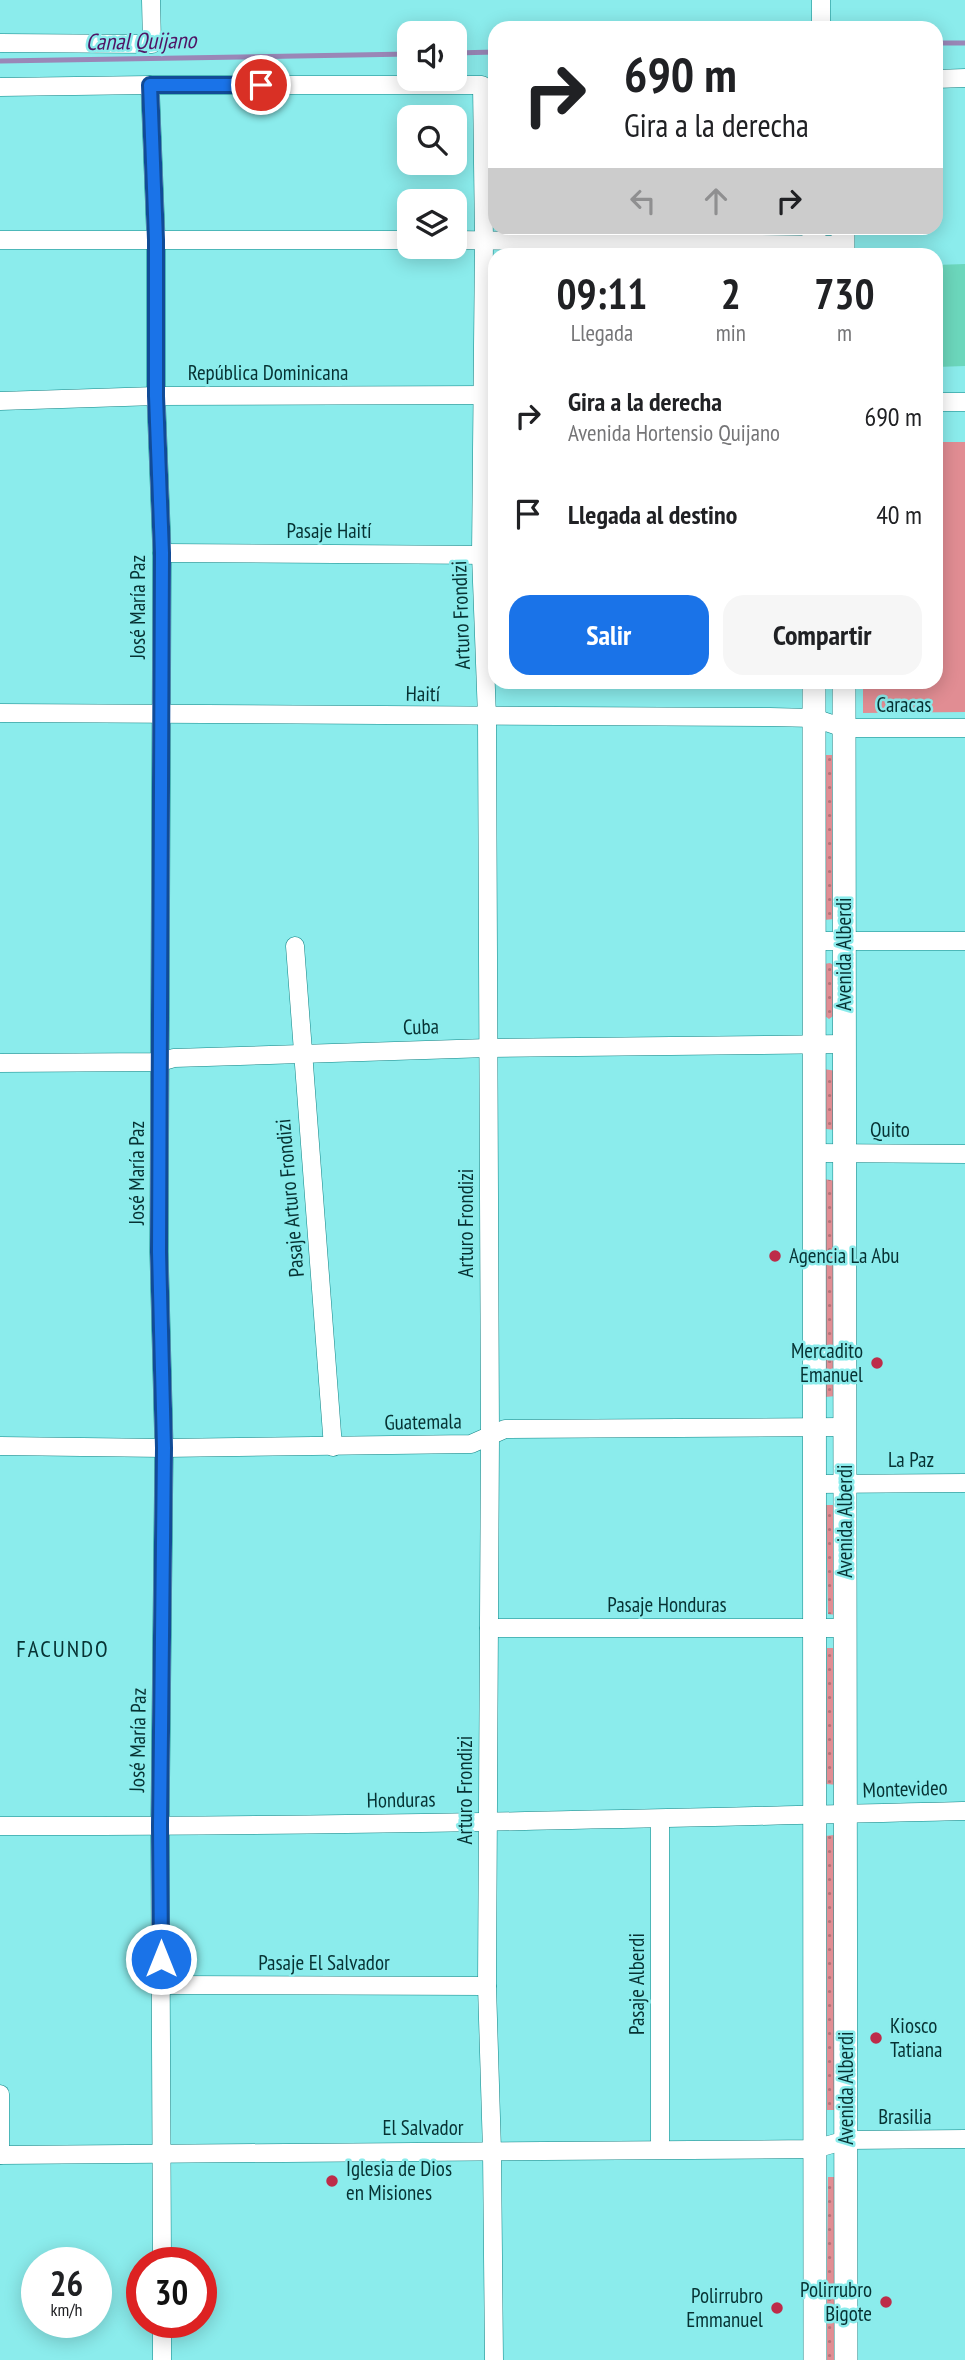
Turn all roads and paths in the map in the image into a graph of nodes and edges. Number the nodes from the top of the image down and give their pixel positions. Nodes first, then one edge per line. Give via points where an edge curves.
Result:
1 (151, 0) edge
2 (821, 0) edge
3 (821, 21) edge
4 (0, 43) edge
5 (965, 78) edge
6 (943, 79) edge
7 (150, 85) junction
8 (0, 87) edge
9 (0, 240) edge
10 (156, 240) junction
11 (397, 240) edge
12 (467, 240) edge
13 (484, 240) junction
14 (814, 242) edge
15 (843, 243) edge
16 (488, 364) edge
17 (488, 395) edge
18 (156, 396) junction
19 (0, 401) edge
20 (943, 402) edge
21 (965, 402) edge
22 (162, 553) junction
23 (488, 555) edge
24 (814, 689) edge
25 (844, 689) edge
26 (0, 713) edge
27 (161, 713) junction
28 (487, 717) junction
29 (814, 718) junction
30 (844, 728) junction
31 (965, 728) edge
32 (814, 941) junction
33 (844, 941) junction
34 (965, 941) edge
35 (295, 946) dead end
36 (814, 1044) junction
37 (844, 1044) junction
38 (488, 1048) junction
39 (302, 1054) junction
40 (160, 1062) junction
41 (0, 1063) edge
42 (814, 1153) junction
43 (844, 1153) junction
44 (965, 1154) edge
45 (845, 1427) junction
46 (814, 1428) junction
47 (490, 1436) junction
48 (0, 1446) edge
49 (333, 1447) junction
50 (164, 1448) junction
51 (965, 1483) edge
52 (814, 1484) junction
53 (845, 1484) junction
54 (489, 1628) junction
55 (815, 1628) junction
56 (845, 1628) junction
57 (965, 1811) edge
58 (845, 1814) junction
59 (815, 1815) junction
60 (660, 1819) junction
61 (488, 1821) junction
62 (0, 1826) edge
63 (160, 1826) junction
64 (162, 1985) junction
65 (486, 1986) junction
66 (0, 2094) edge
67 (965, 2139) edge
68 (846, 2140) junction
69 (660, 2149) junction
70 (815, 2150) junction
71 (492, 2151) junction
72 (162, 2152) junction
73 (0, 2155) edge
74 (162, 2247) edge
75 (162, 2338) edge
76 (162, 2360) edge
77 (494, 2360) edge
78 (815, 2360) edge
79 (846, 2360) edge

1 - 4 street via 152,44
2 - 3 street
5 - 6 street
7 - 8 street
7 - 10 street, José María Paz
7 - 13 street, Arturo Frondizi via 482,85
9 - 10 street
10 - 11 street
10 - 18 street, José María Paz
12 - 13 street
13 - 14 street
13 - 16 street, Arturo Frondizi
14 - 15 street
17 - 18 street, República Dominicana
18 - 19 street, República Dominicana
18 - 22 street, José María Paz
20 - 21 street
22 - 23 street, Pasaje Haití
22 - 27 street, José María Paz
23 - 28 street, Arturo Frondizi
24 - 29 main road, Avenida Alberdi
25 - 30 main road, Avenida Alberdi
26 - 27 street, Haití
27 - 28 street, Haití
27 - 40 street, José María Paz
28 - 29 street, Haití
28 - 38 street, Arturo Frondizi
29 - 30 street, Haití
29 - 32 main road, Avenida Alberdi
30 - 31 street, Caracas
30 - 33 main road, Avenida Alberdi
32 - 33 street
32 - 36 main road, Avenida Alberdi
33 - 34 street
33 - 37 main road, Avenida Alberdi
35 - 39 street, Pasaje Arturo Frondizi
36 - 37 street, Cuba
36 - 38 street, Cuba
36 - 42 main road, Avenida Alberdi
37 - 43 main road, Avenida Alberdi
38 - 39 street, Cuba
38 - 47 street, Arturo Frondizi
39 - 40 street, Cuba
39 - 49 street, Pasaje Arturo Frondizi
40 - 41 street, Cuba
40 - 50 street, José María Paz
42 - 43 street, Quito
42 - 46 main road, Avenida Alberdi
43 - 44 street, Quito
43 - 45 main road, Avenida Alberdi
45 - 46 street, Guatemala
45 - 53 main road, Avenida Alberdi
46 - 47 street, Guatemala via 505,1429
46 - 52 main road, Avenida Alberdi
47 - 49 street, Guatemala via 471,1444
47 - 54 street, Arturo Frondizi
48 - 50 street, Guatemala
49 - 50 street, Guatemala
50 - 63 street, José María Paz
51 - 53 street, La Paz
52 - 53 street, La Paz
52 - 55 main road, Avenida Alberdi
53 - 56 main road, Avenida Alberdi
54 - 55 street, Pasaje Honduras
54 - 61 street, Arturo Frondizi
55 - 56 street, Pasaje Honduras
55 - 59 main road, Avenida Alberdi
56 - 58 main road, Avenida Alberdi
57 - 58 street, Montevideo
58 - 59 street, Honduras
58 - 68 main road, Avenida Alberdi
59 - 60 street, Honduras
59 - 70 main road, Avenida Alberdi
60 - 61 street, Honduras
60 - 69 street, Pasaje Alberdi
61 - 63 street, Honduras
61 - 65 street, Arturo Frondizi
62 - 63 street, Honduras
63 - 64 street, José María Paz
64 - 65 street, Pasaje El Salvador
64 - 72 street, José María Paz
65 - 71 street, Arturo Frondizi
66 - 73 street
67 - 68 street, Brasilia
68 - 70 street, El Salvador
68 - 79 main road, Avenida Alberdi
69 - 70 street, El Salvador
69 - 71 street, El Salvador
70 - 78 main road, Avenida Alberdi
71 - 72 street, El Salvador
71 - 77 street, Arturo Frondizi
72 - 73 street, El Salvador
72 - 74 street, José María Paz
75 - 76 street

